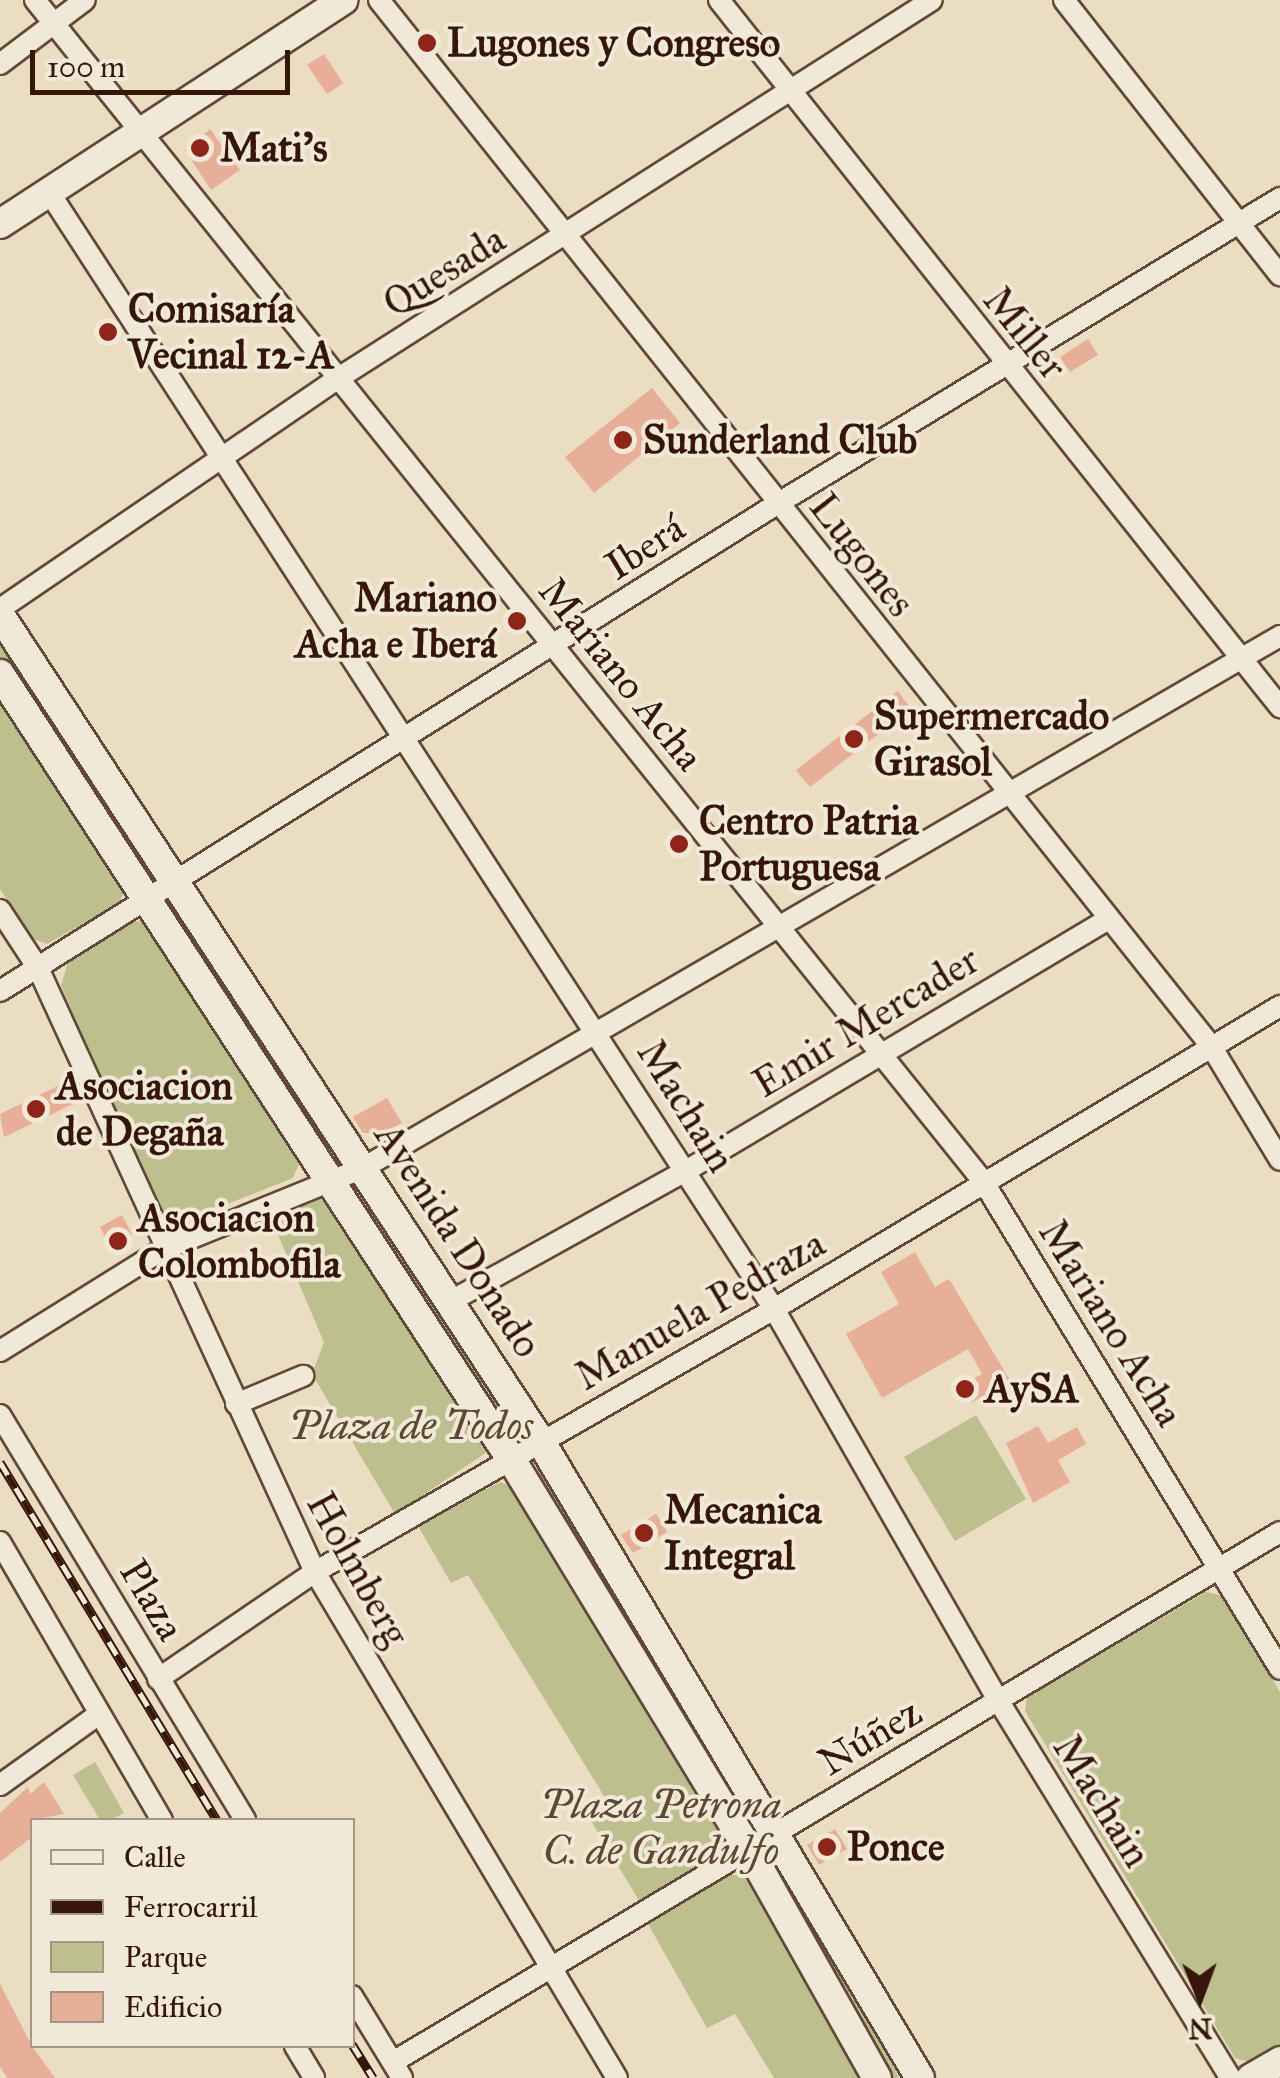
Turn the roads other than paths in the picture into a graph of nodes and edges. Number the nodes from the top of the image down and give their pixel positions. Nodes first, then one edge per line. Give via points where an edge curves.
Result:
1 (35, 0) edge
2 (85, 0) edge
3 (343, 0) edge
4 (379, 0) edge
5 (719, 0) edge
6 (932, 0) edge
7 (1064, 0) edge
8 (52, 24) junction
9 (0, 64) edge
10 (792, 95) junction
11 (136, 132) junction
12 (48, 192) junction
13 (1280, 198) edge
14 (1238, 219) junction
15 (0, 224) edge
16 (564, 237) junction
17 (1280, 275) edge
18 (1008, 366) junction
19 (337, 379) junction
20 (222, 457) junction
21 (777, 504) junction
22 (0, 612) edge
23 (1280, 636) edge
24 (553, 647) junction
25 (1241, 658) junction
26 (0, 674) edge
27 (1280, 707) edge
28 (408, 740) junction
29 (1006, 795) junction
30 (176, 886) junction
31 (150, 901) junction
32 (0, 910) edge
33 (1108, 920) junction
34 (778, 927) junction
35 (38, 968) junction
36 (0, 991) edge
37 (1280, 1006) edge
38 (596, 1028) junction
39 (1211, 1046) junction
40 (882, 1052) junction
41 (1280, 1160) edge
42 (362, 1168) junction
43 (684, 1172) junction
44 (332, 1181) junction
45 (983, 1182) junction
46 (162, 1250) junction
47 (451, 1300) junction
48 (774, 1309) junction
49 (0, 1351) edge
50 (303, 1376) dead end
51 (236, 1404) junction
52 (0, 1414) edge
53 (541, 1442) junction
54 (511, 1458) junction
55 (1280, 1532) edge
56 (2, 1551) edge
57 (1220, 1568) junction
58 (315, 1572) junction
59 (1280, 1668) edge
60 (158, 1679) junction
61 (998, 1700) junction
62 (98, 1714) junction
63 (0, 1785) edge
64 (161, 1818) edge
65 (244, 1818) edge
66 (777, 1833) junction
67 (749, 1850) junction
68 (551, 1967) junction
69 (355, 2001) edge
70 (296, 2048) edge
71 (1280, 2061) edge
72 (397, 2070) edge
73 (314, 2078) edge
74 (618, 2078) edge
75 (877, 2078) edge
76 (920, 2078) edge
77 (1230, 2078) edge
78 (1251, 2078) edge

1 - 8 street, Mariano Acha
2 - 8 street
3 - 11 main road
4 - 16 street, Lugones
5 - 10 street, Miller
6 - 10 street, Quesada
7 - 14 street
8 - 9 street
8 - 11 street, Mariano Acha
10 - 16 street, Quesada
10 - 18 street, Miller
11 - 12 main road
11 - 19 street, Mariano Acha
12 - 15 main road
12 - 20 street, Machain
13 - 14 street, Iberá
14 - 17 street
14 - 18 street, Iberá
16 - 19 street, Quesada
16 - 21 street, Lugones
18 - 21 street, Iberá
18 - 25 street, Miller
19 - 20 street, Quesada
19 - 24 street, Mariano Acha
20 - 22 street, Quesada
20 - 28 street, Machain
21 - 24 street, Iberá
21 - 29 street, Lugones
22 - 30 main road, Avenida Donado
23 - 25 street
24 - 28 street, Iberá
24 - 34 street, Mariano Acha
25 - 27 street, Miller
25 - 29 street
26 - 31 main road
28 - 30 street, Iberá
28 - 38 street, Machain
29 - 33 street, Lugones
29 - 34 street
30 - 31 street, Iberá
30 - 42 main road, Avenida Donado
31 - 35 street, Iberá
31 - 44 main road
32 - 35 street, Holmberg
33 - 39 street, Lugones
33 - 40 street, Emir Mercader
34 - 38 street
34 - 40 street, Mariano Acha
35 - 36 street, Iberá
35 - 46 street, Holmberg
37 - 39 street, Manuela Pedraza
38 - 42 street
38 - 43 street, Machain
39 - 41 street, Lugones
39 - 45 street, Manuela Pedraza
40 - 43 street, Emir Mercader
40 - 45 street, Mariano Acha
42 - 44 street
42 - 47 main road, Avenida Donado
43 - 47 street, Emir Mercader
43 - 48 street, Machain
44 - 46 street
44 - 54 main road
45 - 48 street, Manuela Pedraza
45 - 57 street, Mariano Acha
46 - 49 street
46 - 51 street, Holmberg
47 - 53 main road, Avenida Donado
48 - 53 street, Manuela Pedraza
48 - 61 street, Machain
50 - 51 street
51 - 58 street, Holmberg
52 - 60 street, Plaza
53 - 54 street, Manuela Pedraza
53 - 66 main road, Avenida Donado
54 - 58 street, Manuela Pedraza
54 - 67 main road
55 - 57 street, Núñez
56 - 62 street
57 - 59 street, Mariano Acha
57 - 61 street, Núñez
58 - 60 street, Manuela Pedraza
58 - 68 street, Holmberg
60 - 65 street, Plaza
61 - 66 street, Núñez
61 - 77 street, Machain
62 - 63 street
62 - 64 street
66 - 67 street, Núñez
66 - 76 main road, Avenida Donado
67 - 68 street, Núñez
67 - 75 main road
68 - 72 street, Núñez
68 - 74 street, Holmberg
69 - 72 street
70 - 73 street
71 - 78 main road

